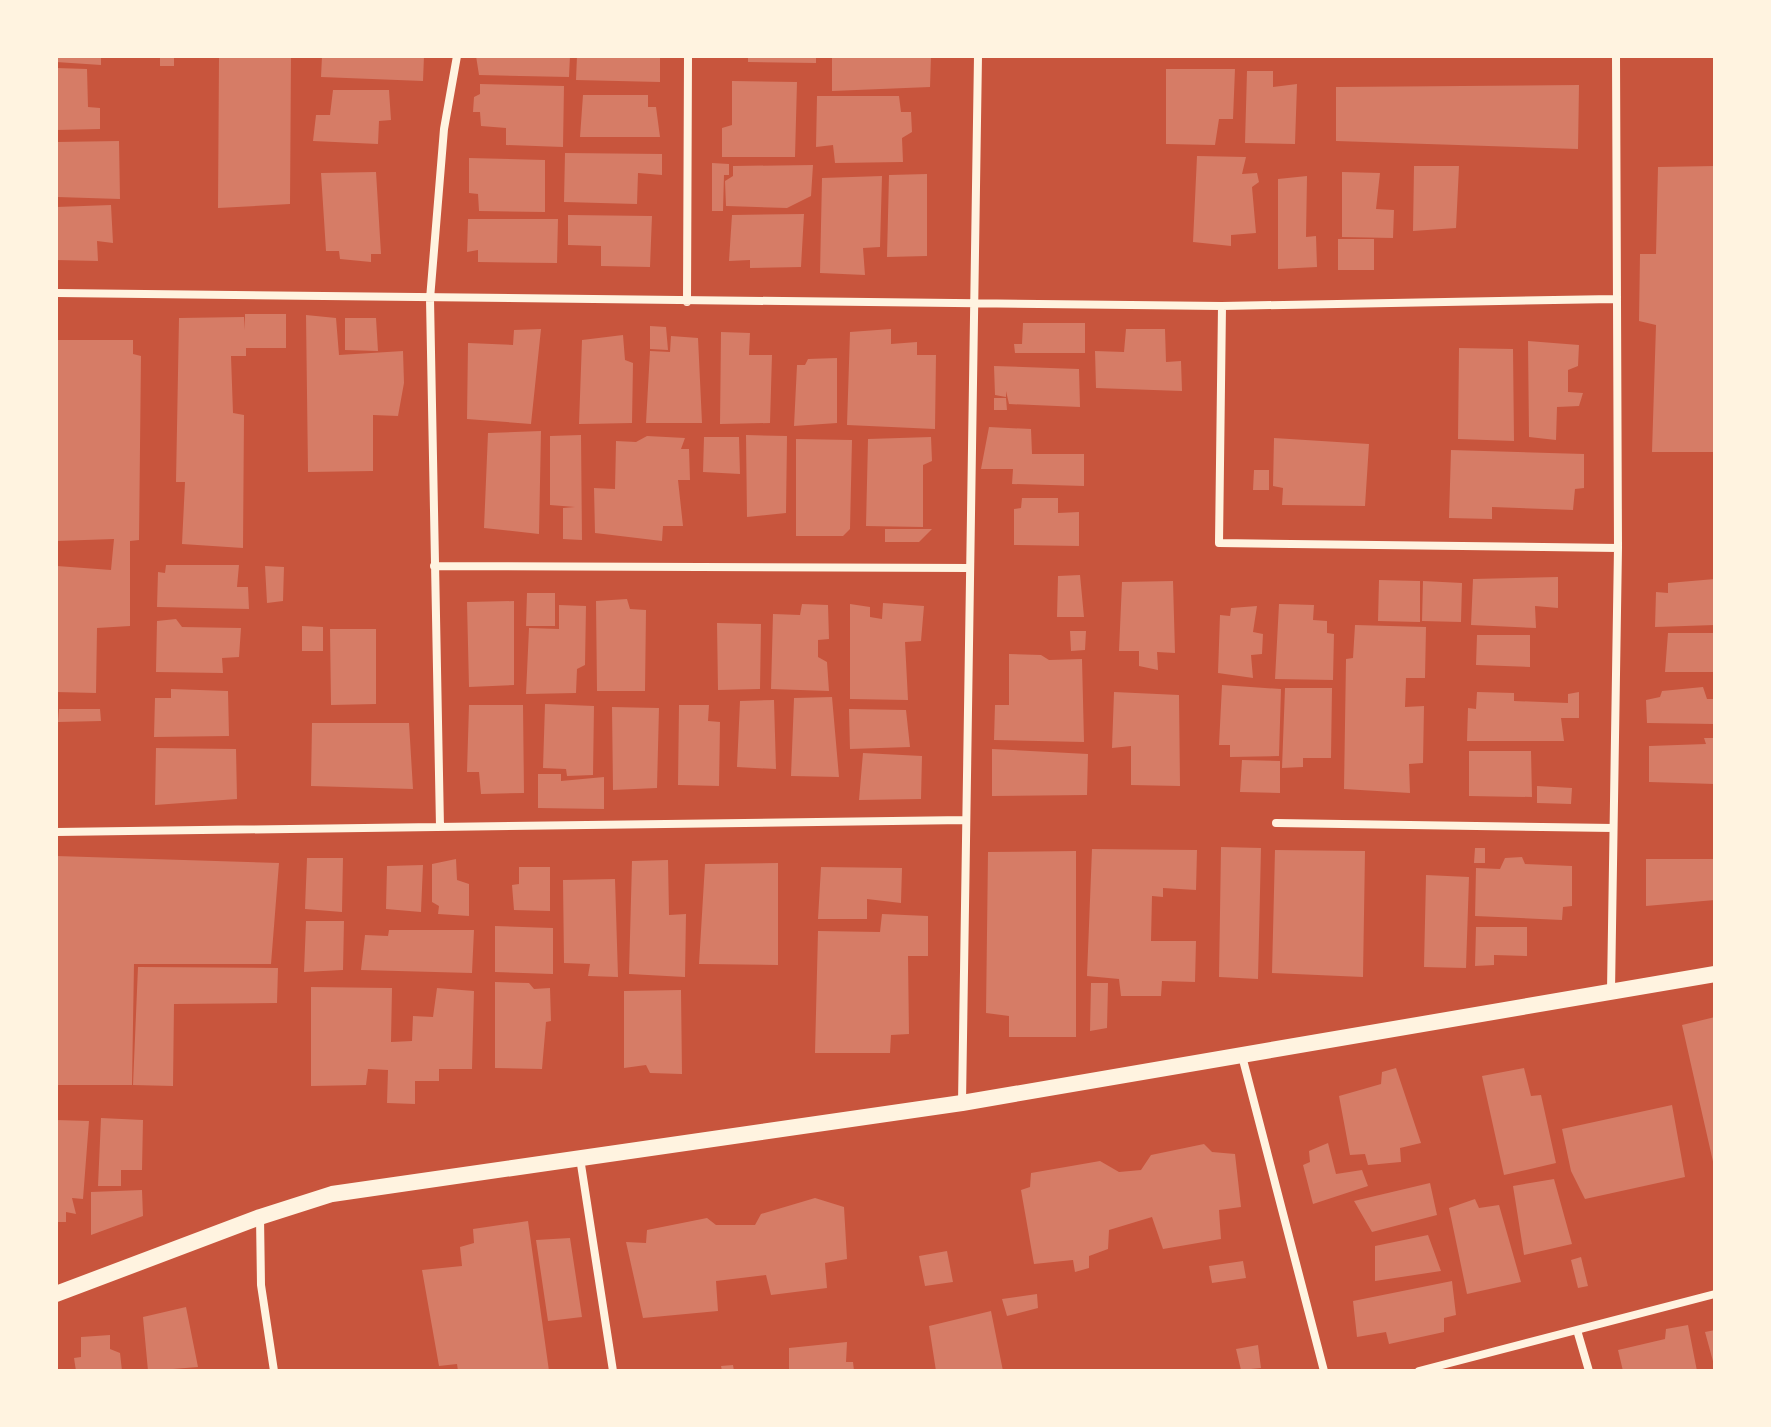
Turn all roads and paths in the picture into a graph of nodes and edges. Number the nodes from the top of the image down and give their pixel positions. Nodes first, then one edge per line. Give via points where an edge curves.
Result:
1 (457, 56) edge
2 (688, 56) edge
3 (978, 56) edge
4 (1616, 56) edge
5 (56, 293) edge
6 (430, 299) junction
7 (1614, 299) junction
8 (687, 302) junction
9 (974, 305) junction
10 (1222, 306) junction
11 (1618, 548) junction
12 (434, 566) junction
13 (970, 568) junction
14 (966, 820) junction
15 (1276, 823) dead end
16 (440, 827) junction
17 (1613, 828) junction
18 (56, 832) edge
19 (1715, 974) edge
20 (1611, 991) junction
21 (1242, 1056) junction
22 (962, 1103) junction
23 (580, 1158) junction
24 (260, 1217) junction
25 (56, 1294) edge
26 (1715, 1294) edge
27 (1577, 1330) junction
28 (274, 1371) edge
29 (613, 1371) edge
30 (1324, 1371) edge
31 (1419, 1371) edge
32 (1589, 1371) edge

1 - 6 street via 444,129
2 - 8 street
3 - 9 street
4 - 7 street
5 - 6 street
6 - 8 street
6 - 12 street
7 - 10 street
7 - 11 street
8 - 9 street
9 - 10 street
9 - 13 street
10 - 11 street via 1219,543
11 - 17 street
12 - 13 street
12 - 16 street
13 - 14 street
14 - 16 street
14 - 22 street
15 - 17 street
16 - 18 street
17 - 20 street
19 - 20 main road
20 - 21 main road
21 - 22 main road
21 - 30 street
22 - 23 main road
23 - 24 main road via 332,1194
23 - 29 street
24 - 25 main road
24 - 28 street via 261,1285
26 - 27 street
27 - 31 street
27 - 32 street

